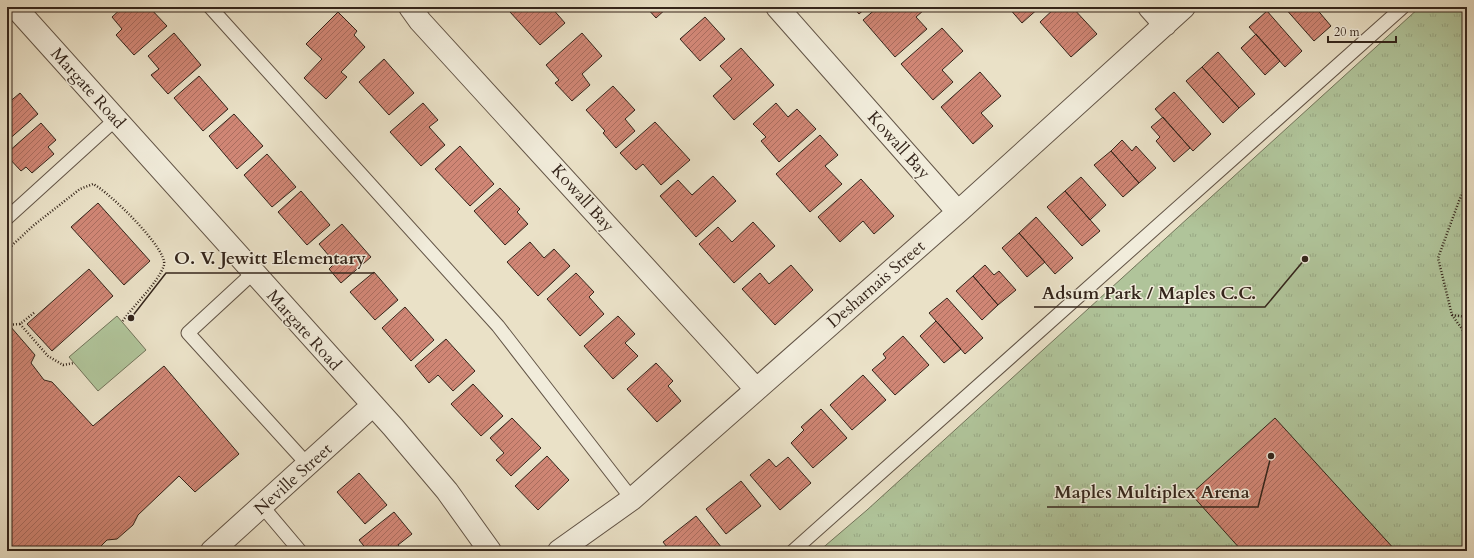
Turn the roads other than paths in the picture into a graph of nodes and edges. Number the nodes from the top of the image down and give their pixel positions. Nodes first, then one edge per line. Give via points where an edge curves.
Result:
1 (15, 7) edge
2 (210, 7) edge
3 (410, 7) edge
4 (777, 7) edge
5 (1149, 7) edge
6 (1184, 7) edge
7 (1403, 7) edge
8 (1165, 24) junction
9 (116, 119) junction
10 (958, 212) junction
11 (7, 218) edge
12 (253, 272) junction
13 (756, 389) junction
14 (373, 406) junction
15 (308, 464) junction
16 (632, 499) junction
17 (262, 506) junction
18 (212, 551) edge
19 (300, 551) edge
20 (490, 551) edge
21 (559, 551) edge
22 (792, 551) edge

1 - 9 street, Margate Road
2 - 16 lane via 498,326
3 - 13 street, Kowall Bay
4 - 10 street, Kowall Bay
5 - 8 street
6 - 8 street, Desharnais Street
7 - 22 lane
8 - 10 street, Desharnais Street
9 - 11 lane
9 - 12 street, Margate Road
10 - 13 street, Desharnais Street
12 - 14 street, Margate Road
12 - 15 lane via 188,333
13 - 16 street, Desharnais Street
14 - 15 street, Neville Street
14 - 20 street, Margate Road via 447,491
15 - 17 street, Neville Street
16 - 21 street, Desharnais Street
17 - 18 street, Neville Street
17 - 19 lane

